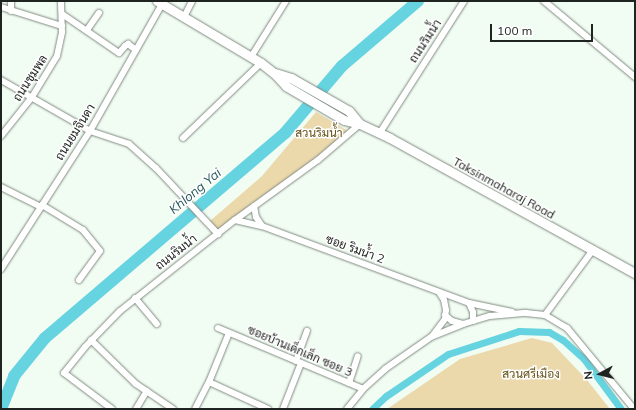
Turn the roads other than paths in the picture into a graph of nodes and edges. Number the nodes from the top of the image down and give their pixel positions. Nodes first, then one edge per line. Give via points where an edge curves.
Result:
1 (11, 1) edge
2 (61, 1) edge
3 (192, 1) edge
4 (286, 1) edge
5 (464, 1) edge
6 (544, 1) edge
7 (556, 1) edge
8 (160, 2) edge
9 (1, 7) edge
10 (552, 8) junction
11 (11, 11) junction
12 (99, 12) dead end
13 (62, 14) junction
14 (184, 17) junction
15 (62, 26) junction
16 (87, 30) junction
17 (136, 50) junction
18 (251, 57) junction
19 (261, 63) junction
20 (274, 73) junction
21 (635, 77) edge
22 (1, 80) edge
23 (32, 97) junction
24 (360, 124) junction
25 (90, 131) junction
26 (379, 134) junction
27 (1, 136) edge
28 (182, 138) dead end
29 (1, 187) edge
30 (42, 206) junction
31 (254, 206) junction
32 (235, 220) junction
33 (262, 226) junction
34 (218, 234) junction
35 (593, 250) junction
36 (1, 269) edge
37 (635, 273) edge
38 (79, 280) dead end
39 (440, 292) junction
40 (135, 298) junction
41 (455, 298) junction
42 (469, 303) junction
43 (446, 313) junction
44 (515, 313) junction
45 (545, 315) junction
46 (473, 320) junction
47 (157, 324) dead end
48 (463, 324) junction
49 (218, 328) dead end
50 (307, 331) dead end
51 (229, 333) junction
52 (430, 337) junction
53 (91, 340) junction
54 (358, 356) dead end
55 (299, 362) junction
56 (209, 382) junction
57 (349, 383) junction
58 (363, 389) junction
59 (147, 391) junction
60 (112, 409) edge
61 (136, 409) edge
62 (173, 409) edge
63 (195, 409) edge
64 (268, 409) edge
65 (283, 409) edge
66 (347, 409) edge
67 (634, 409) edge

1 - 11 street
2 - 13 street, ถนนชุมพล
3 - 14 street
4 - 18 street
5 - 26 street, ถนนริมน้ำ
6 - 10 street
7 - 10 street
8 - 14 street, Taksinmaharaj Road
8 - 17 street, ถนนยมจินดา
9 - 11 street
10 - 21 street
11 - 15 street
12 - 16 street
13 - 15 street, ถนนชุมพล
13 - 16 street
14 - 18 street, Taksinmaharaj Road
15 - 23 street, ถนนชุมพล via 57,56
16 - 17 street via 119,53 128,44
17 - 25 street, ถนนยมจินดา
18 - 19 street, Taksinmaharaj Road
19 - 20 street, Taksinmaharaj Road
19 - 28 street
20 - 24 street, Taksinmaharaj Road via 291,78 349,112
20 - 24 street, Taksinmaharaj Road via 286,86 344,120
22 - 23 street
23 - 25 street
23 - 27 street, ถนนชุมพล
24 - 26 street, Taksinmaharaj Road
24 - 31 street, ถนนริมน้ำ via 318,160
25 - 30 street, ถนนยมจินดา
25 - 34 street via 129,144 140,152
26 - 35 street, Taksinmaharaj Road
29 - 30 street
30 - 36 street, ถนนยมจินดา
30 - 38 street via 83,230 100,251
31 - 32 street, ถนนริมน้ำ
31 - 33 street
32 - 33 street, ซอย ริมน้ำ 2
32 - 34 street, ถนนริมน้ำ
33 - 39 street, ซอย ริมน้ำ 2
34 - 40 street, ถนนริมน้ำ
35 - 37 street, Taksinmaharaj Road
35 - 45 street
39 - 41 street, ซอย ริมน้ำ 2
39 - 43 street
40 - 47 street
40 - 53 street, ถนนริมน้ำ
41 - 42 street, ซอย ริมน้ำ 2
41 - 43 street via 448,303
42 - 44 street, ซอย ริมน้ำ 2
42 - 46 street
43 - 48 street via 452,321
43 - 52 street via 440,327
44 - 45 street
44 - 46 street
45 - 67 street via 563,325 574,336
46 - 48 street
48 - 52 street
49 - 51 street, ซอยบ้านเด็กเล็ก ซอย 3
50 - 55 street
51 - 55 street, ซอยบ้านเด็กเล็ก ซอย 3
51 - 56 street
52 - 58 street
53 - 59 street via 136,384
53 - 60 street, ถนนริมน้ำ via 64,373
54 - 57 street
55 - 57 street, ซอยบ้านเด็กเล็ก ซอย 3
55 - 65 street
56 - 63 street
56 - 64 street
57 - 58 street, ซอยบ้านเด็กเล็ก ซอย 3
58 - 66 street
59 - 61 street
59 - 62 street

